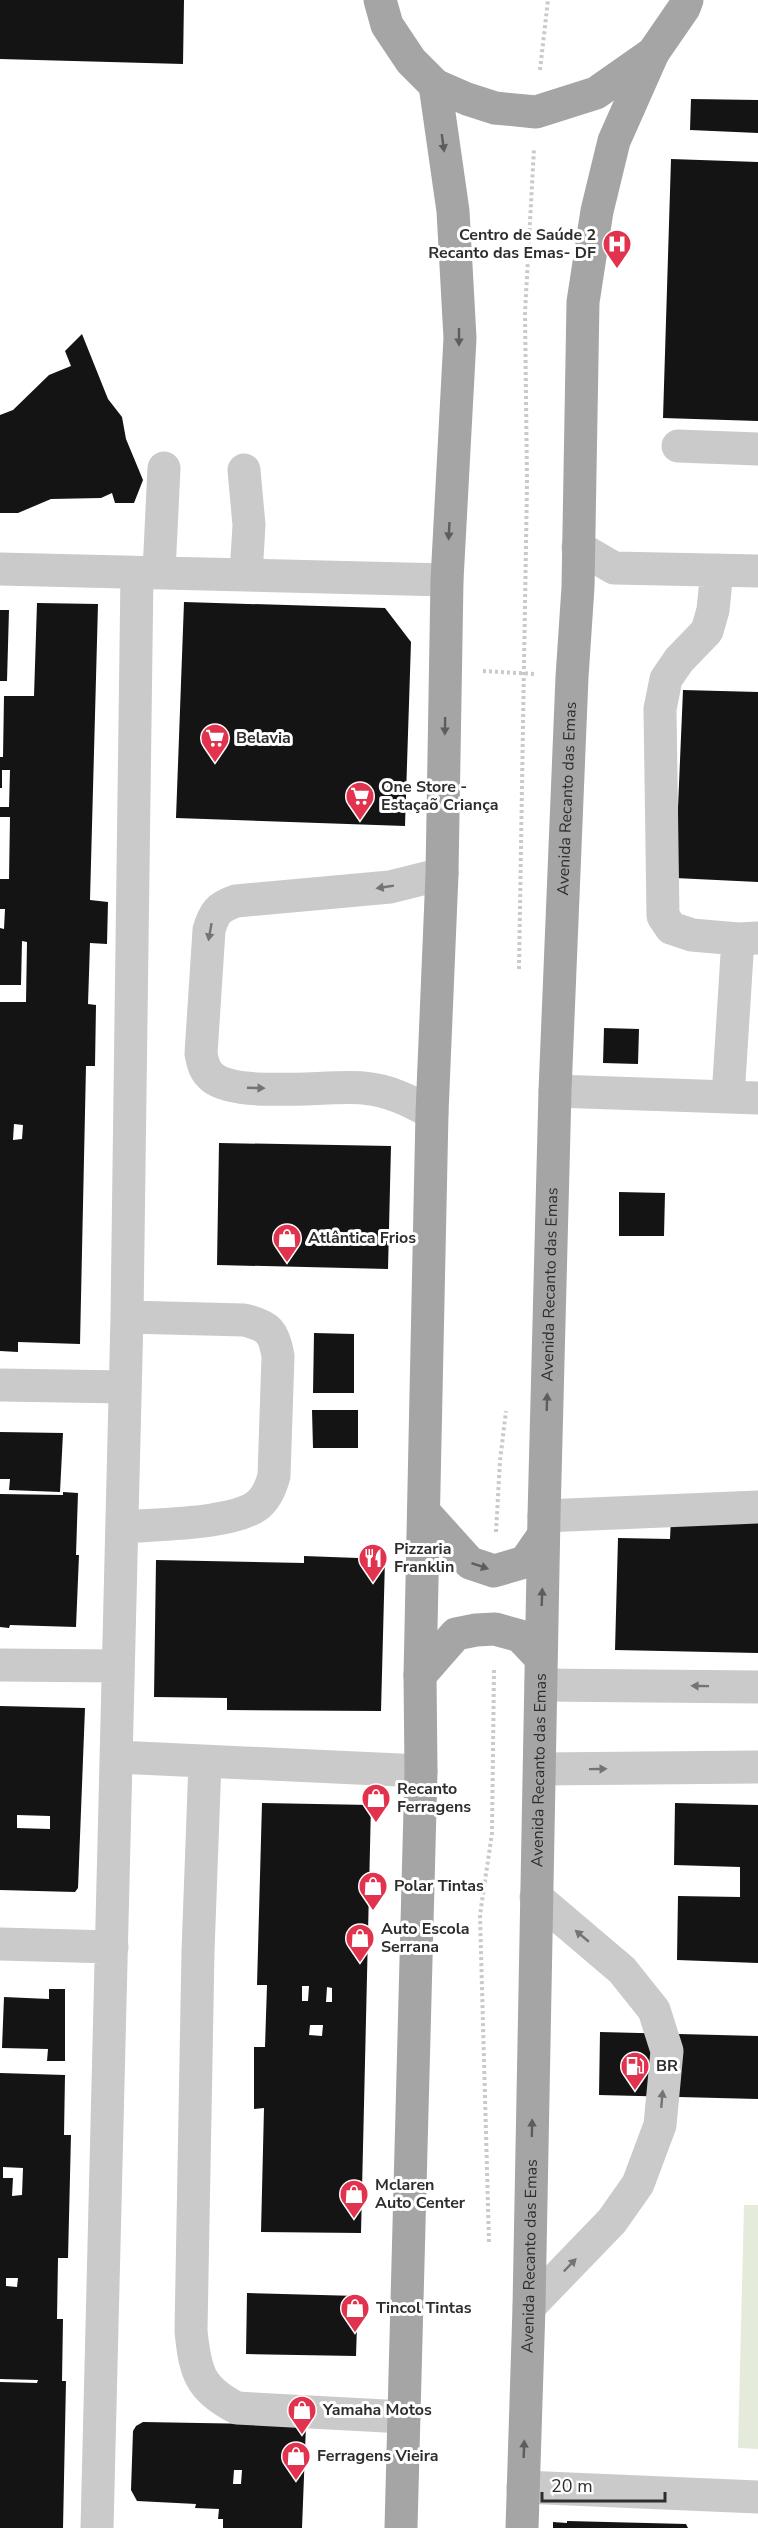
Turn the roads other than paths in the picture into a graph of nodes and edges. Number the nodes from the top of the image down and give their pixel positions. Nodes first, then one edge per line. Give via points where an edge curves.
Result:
1 (380, 0) edge
2 (687, 0) edge
3 (653, 53) junction
4 (435, 85) junction
5 (678, 446) dead end
6 (758, 449) edge
7 (164, 468) dead end
8 (244, 470) dead end
9 (578, 547) junction
10 (614, 568) junction
11 (0, 569) edge
12 (717, 570) junction
13 (758, 571) edge
14 (148, 573) junction
15 (246, 575) junction
16 (447, 580) junction
17 (578, 587) junction
18 (442, 874) junction
19 (748, 938) edge
20 (555, 1090) junction
21 (743, 1097) edge
22 (432, 1113) junction
23 (127, 1317) junction
24 (0, 1385) edge
25 (125, 1387) junction
26 (758, 1508) edge
27 (424, 1512) junction
28 (543, 1526) junction
29 (122, 1527) junction
30 (0, 1665) edge
31 (118, 1666) junction
32 (541, 1671) junction
33 (420, 1675) junction
34 (758, 1687) edge
35 (117, 1757) junction
36 (206, 1762) junction
37 (758, 1767) edge
38 (540, 1769) junction
39 (422, 1771) junction
40 (536, 1897) junction
41 (0, 1944) edge
42 (112, 1947) junction
43 (529, 2307) junction
44 (404, 2416) junction
45 (523, 2487) junction
46 (744, 2496) edge
47 (98, 2528) edge
48 (401, 2528) edge
49 (522, 2528) edge

1 - 4 main road via 387,25 411,61
2 - 3 main road
3 - 4 main road via 596,93 536,112 495,108
3 - 9 main road, Avenida Recanto das Emas via 614,141 597,211 583,302
4 -> 16 main road via 453,211 460,338
5 - 6 street
7 - 14 street
8 - 15 street via 249,525
9 - 10 street
9 - 17 main road, Avenida Recanto das Emas
10 - 12 street
10 - 17 street
11 - 14 street
12 - 13 street
12 - 19 street via 707,631 666,680 660,709 663,916 671,928 692,934
14 - 15 street
14 - 23 street
15 - 16 street
16 -> 18 main road
17 - 20 main road, Avenida Recanto das Emas
18 - 22 main road
18 -> 22 street via 390,887 221,906 209,930 201,1043 204,1069 228,1085 362,1088 403,1098
19 - 21 street
20 - 21 street
28 -> 20 main road, Avenida Recanto das Emas
22 - 27 main road
23 - 25 street
23 - 29 street via 258,1323 268,1328 276,1341 278,1356 274,1476 269,1492 258,1505 238,1516
24 - 25 street
25 - 29 street
26 - 28 street
27 -> 28 main road via 470,1563 494,1571 525,1562
27 - 33 main road
32 -> 28 main road, Avenida Recanto das Emas
29 - 31 street
30 - 31 street
31 - 35 street
32 - 33 main road via 520,1636 495,1629 456,1634
34 -> 32 street
32 - 38 main road, Avenida Recanto das Emas
33 - 39 main road
35 - 36 street
35 - 42 street
36 - 39 street
36 - 44 street via 190,2331 195,2367 219,2399 237,2408
38 -> 37 street
38 - 40 main road, Avenida Recanto das Emas
39 - 44 main road
43 -> 40 main road, Avenida Recanto das Emas
43 -> 40 street via 612,2221 638,2184 660,2125 667,2051 654,2010 622,1970
41 - 42 street
42 - 47 street
45 -> 43 main road, Avenida Recanto das Emas
44 - 48 main road
45 - 46 street
45 - 49 main road, Avenida Recanto das Emas

